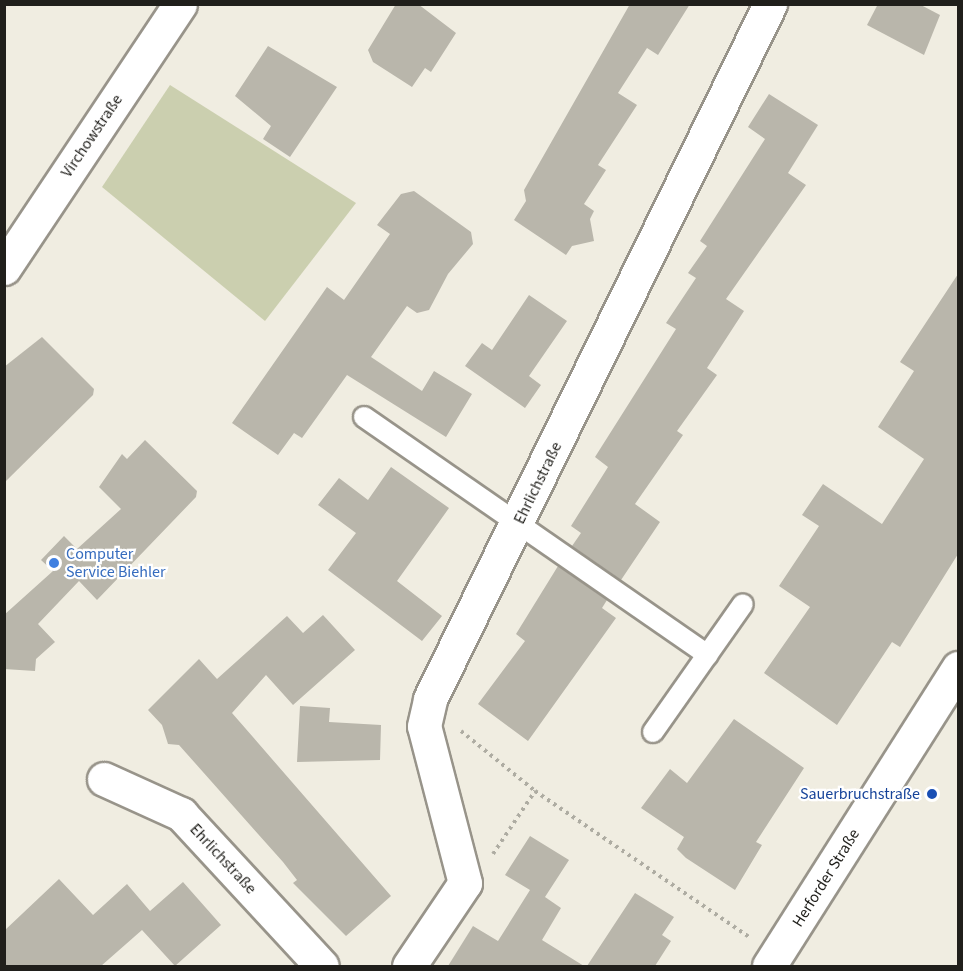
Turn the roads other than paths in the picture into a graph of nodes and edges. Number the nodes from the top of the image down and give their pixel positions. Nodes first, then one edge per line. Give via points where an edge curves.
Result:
1 (180, 4) edge
2 (770, 4) edge
3 (4, 268) edge
4 (364, 417) dead end
5 (517, 526) junction
6 (743, 604) dead end
7 (708, 655) junction
8 (958, 668) edge
9 (653, 732) dead end
10 (104, 778) dead end
11 (773, 961) edge
12 (322, 966) edge
13 (409, 966) edge

1 - 3 street, Virchowstraße
2 - 5 street, Ehrlichstraße
4 - 5 lane
5 - 7 lane
5 - 13 street, Ehrlichstraße via 430,699 424,726 465,883
6 - 7 lane
7 - 9 lane
8 - 11 street, Herforder Straße
10 - 12 street, Ehrlichstraße via 181,814

